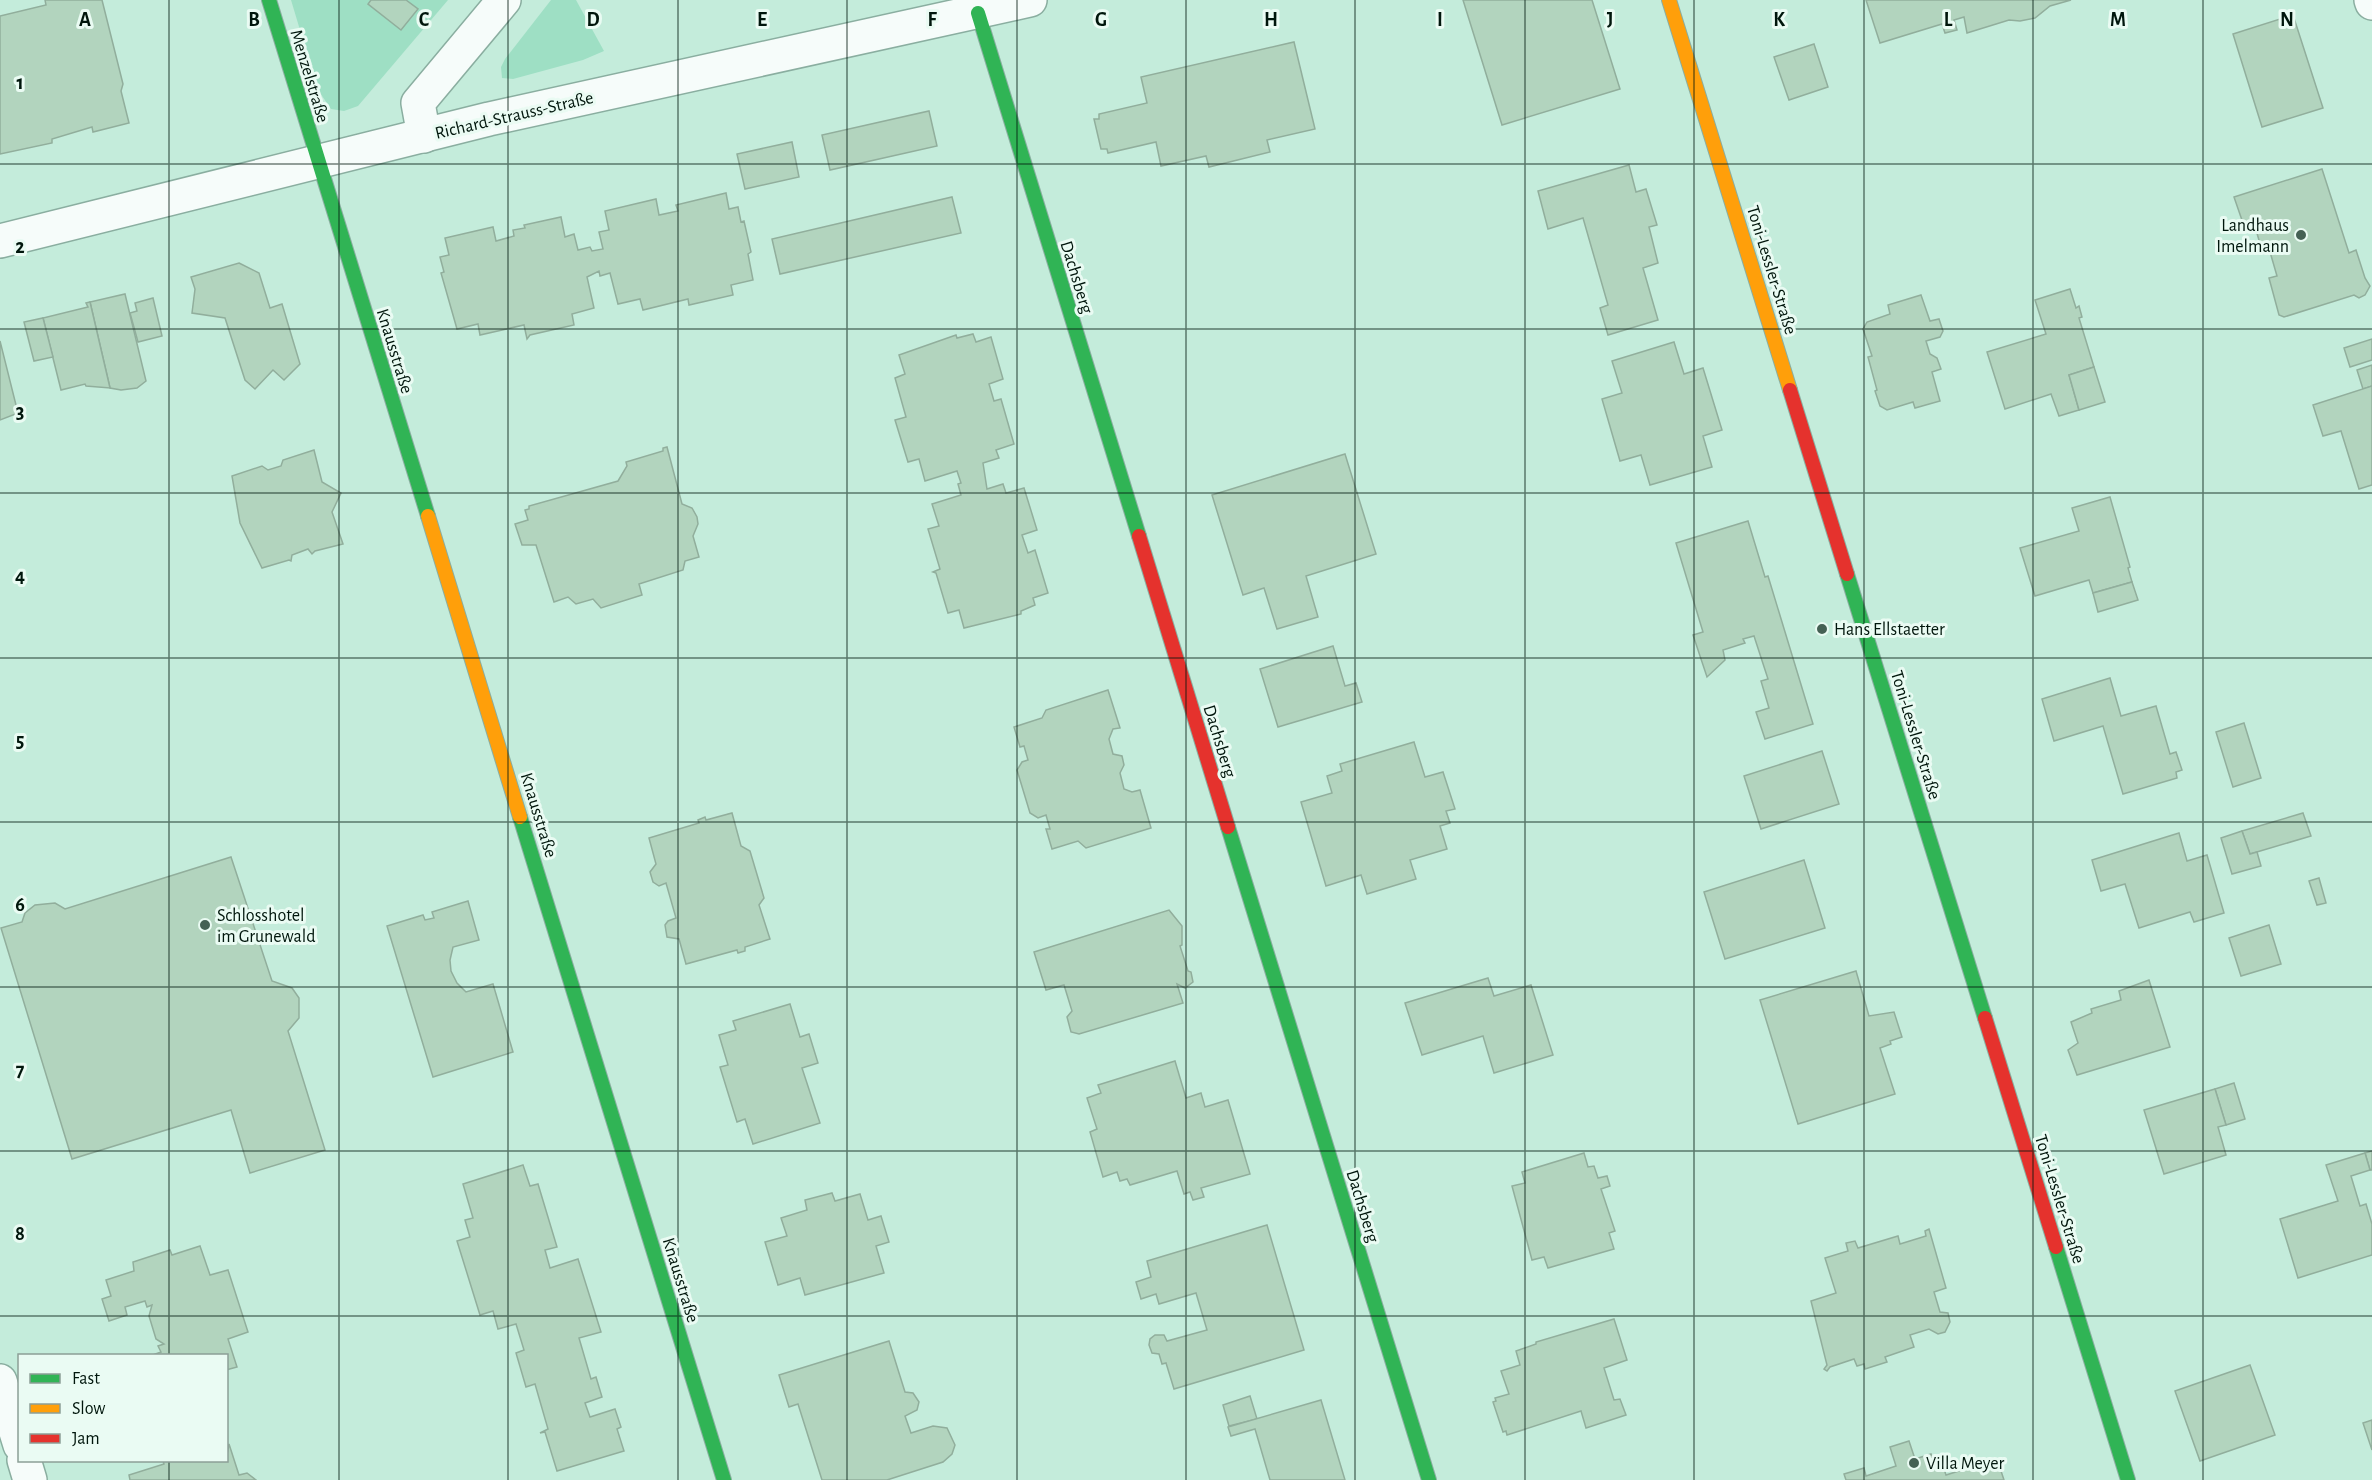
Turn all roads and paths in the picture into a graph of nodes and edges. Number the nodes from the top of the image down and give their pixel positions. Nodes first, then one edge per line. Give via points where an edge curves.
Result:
1 (268, 0) edge
2 (504, 0) edge
3 (1030, 0) edge
4 (1669, 0) edge
5 (978, 13) junction
6 (424, 136) junction
7 (318, 161) junction
8 (0, 241) edge
9 (0, 1381) edge
10 (18, 1439) edge
11 (24, 1462) edge
12 (30, 1480) edge
13 (724, 1480) edge
14 (1429, 1480) edge
15 (2128, 1480) edge

1 - 7 street, Menzelstraße
2 - 6 street via 418,103
3 - 5 street, Richard-Strauss-Straße
4 - 15 street, Toni-Lessler-Straße
5 - 6 street, Richard-Strauss-Straße
5 - 14 street, Dachsberg
6 - 7 street, Richard-Strauss-Straße
7 - 8 street, Richard-Strauss-Straße
7 - 13 street, Knausstraße
9 - 10 street
11 - 12 street

